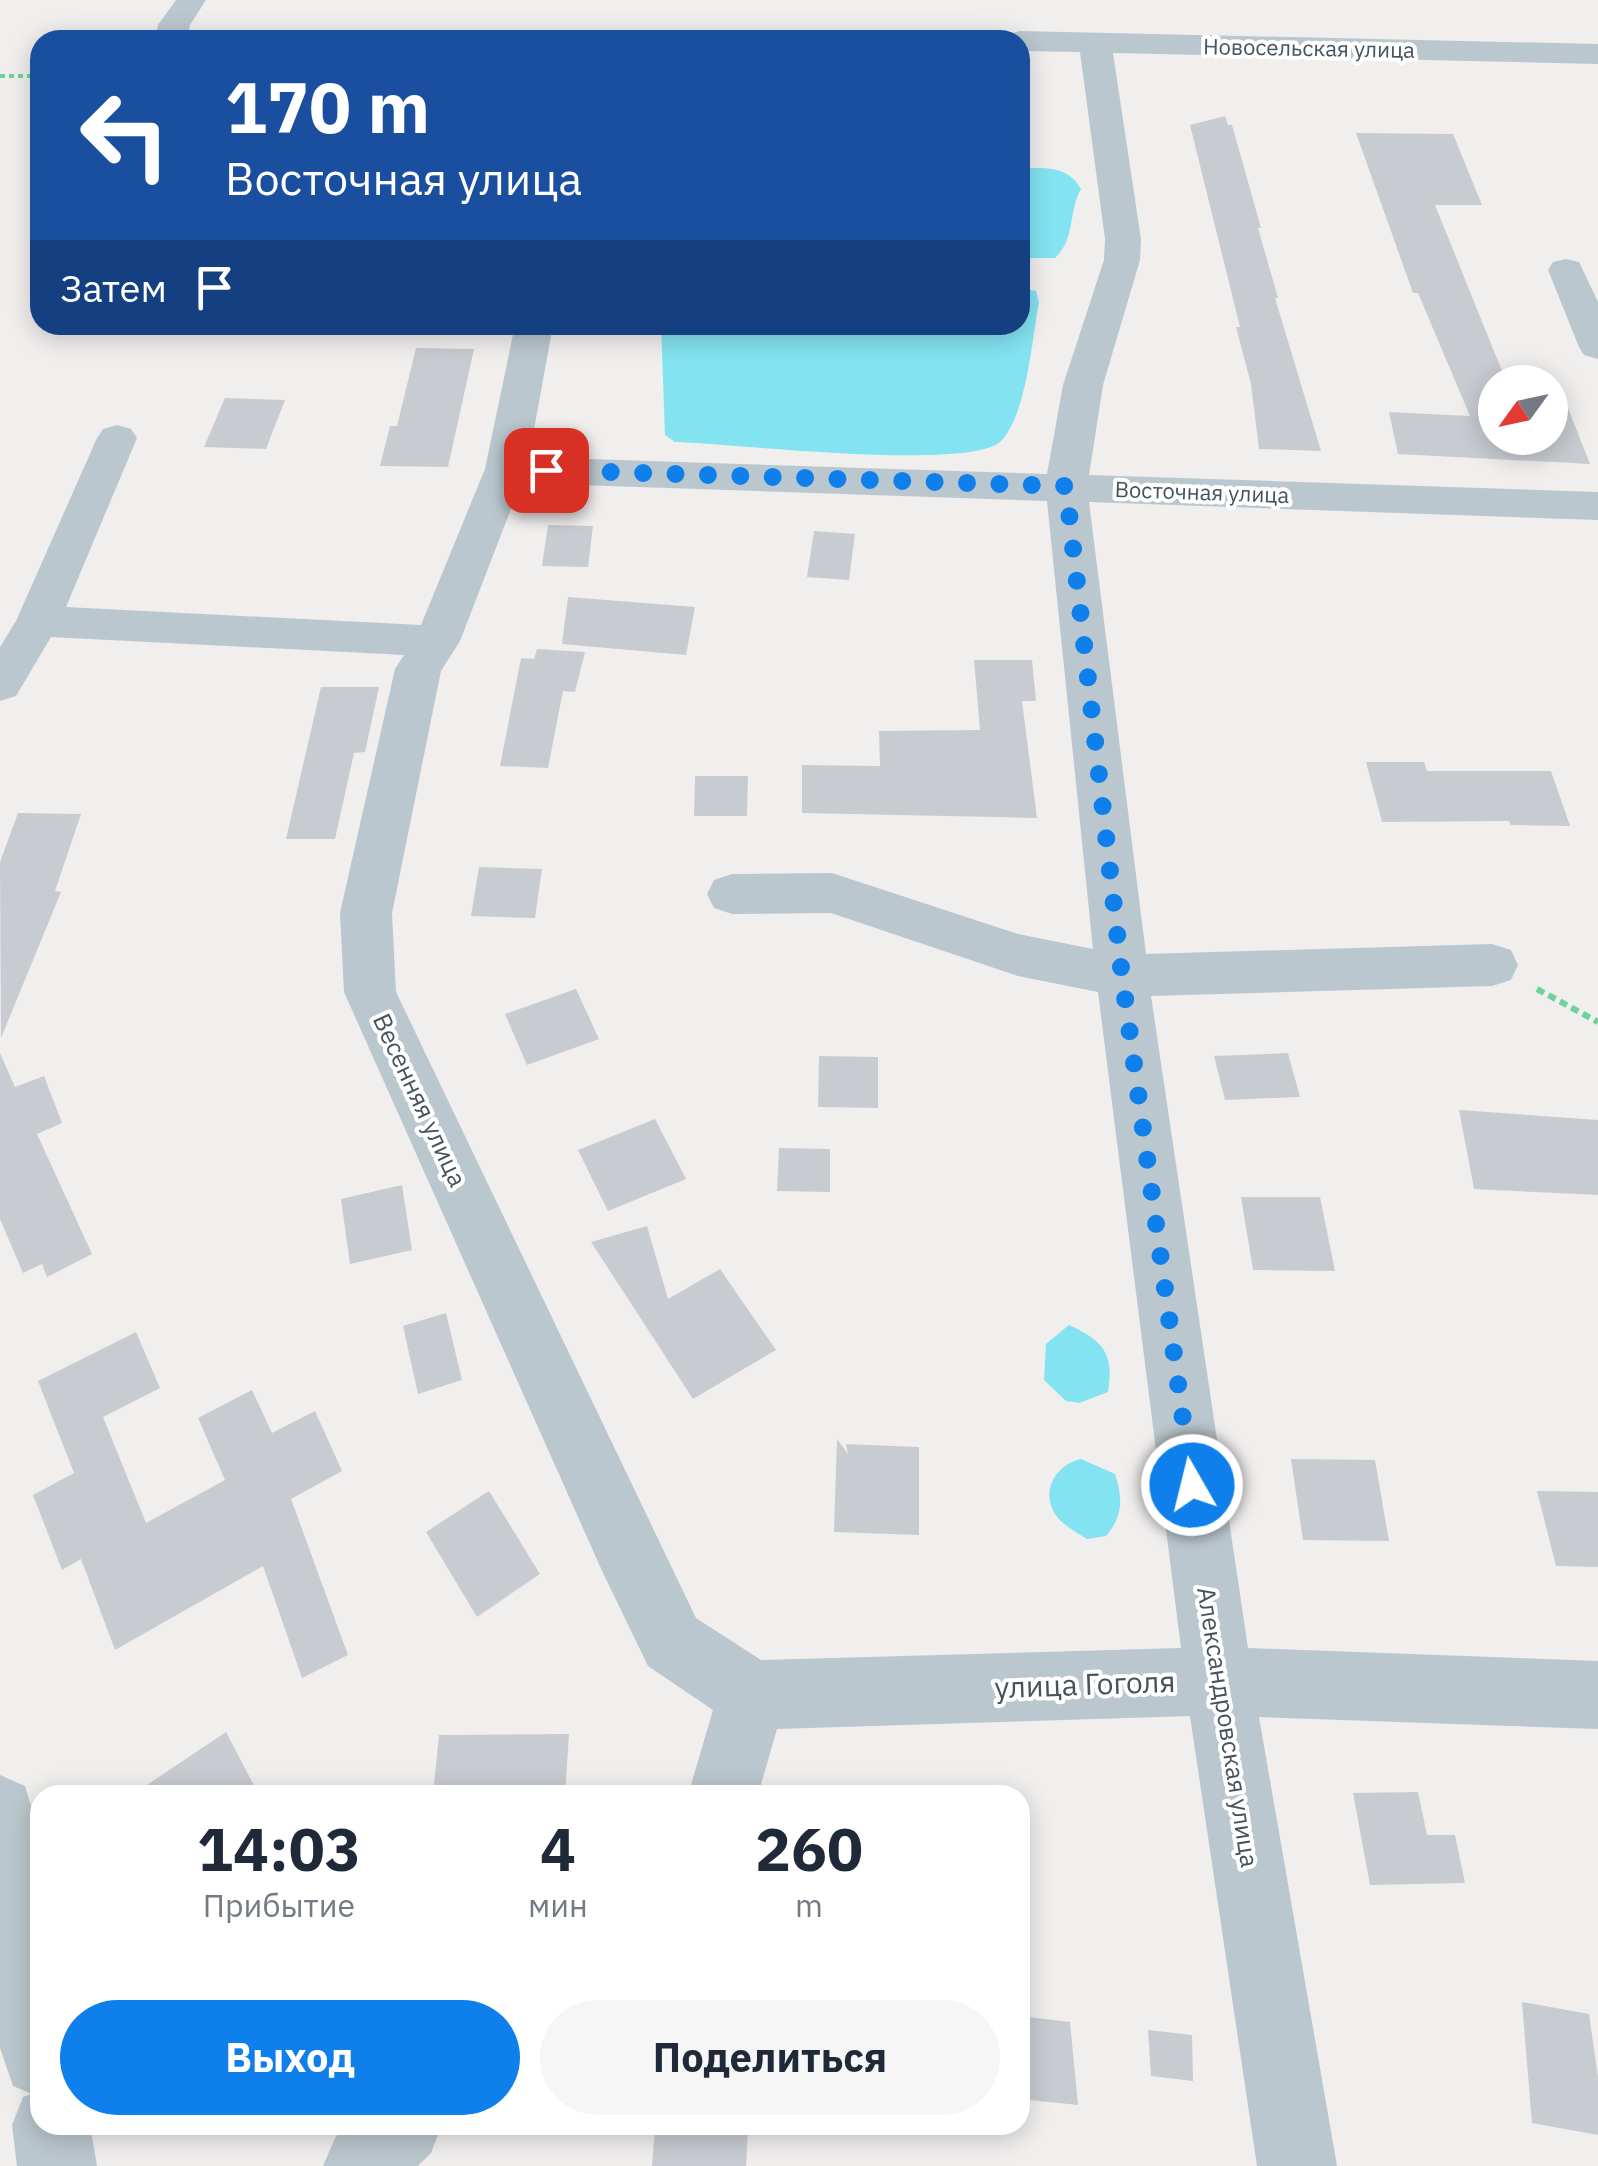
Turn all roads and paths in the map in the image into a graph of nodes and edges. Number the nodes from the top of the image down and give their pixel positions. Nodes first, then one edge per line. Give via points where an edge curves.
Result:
1 (190, 0) edge
2 (173, 30) edge
3 (1030, 42) edge
4 (1095, 42) junction
5 (1598, 54) edge
6 (0, 76) edge
7 (30, 76) edge
8 (1566, 270) dead end
9 (532, 335) edge
10 (1598, 347) edge
11 (118, 438) dead end
12 (506, 469) junction
13 (1066, 486) junction
14 (1598, 506) edge
15 (38, 620) junction
16 (437, 641) junction
17 (0, 685) edge
18 (732, 894) dead end
19 (1492, 965) joint
20 (1122, 976) junction
21 (1598, 1022) edge
22 (1219, 1681) junction
23 (1598, 1694) edge
24 (752, 1695) junction
25 (726, 1785) edge
26 (0, 1811) edge
27 (30, 1997) edge
28 (52, 2135) edge
29 (393, 2135) edge
30 (57, 2166) edge
31 (363, 2166) edge
32 (1297, 2166) edge

1 - 2 street
3 - 4 street, Новосельская улица
4 - 5 street, Новосельская улица
4 - 13 street, Александровская улица via 1122,260 1090,356
6 - 7 path
8 - 10 street
9 - 12 street, Весенняя улица
11 - 15 street
12 - 13 street, Восточная улица
12 - 16 street, Весенняя улица
13 - 14 street, Восточная улица
13 - 20 street, Александровская улица
15 - 16 street
15 - 17 street
16 - 24 street, Весенняя улица via 418,669 366,914 370,992 672,1642
18 - 20 street via 832,893 1018,956
19 - 20 street
19 - 21 path
20 - 22 street, Александровская улица
22 - 23 street, улица Гоголя
22 - 24 street, улица Гоголя
22 - 32 street, Александровская улица
24 - 25 street
26 - 27 street
28 - 30 street
29 - 31 street

